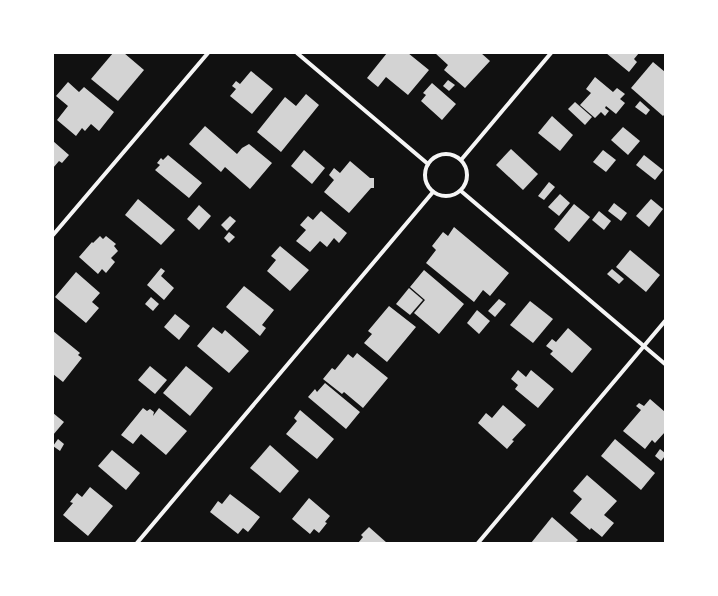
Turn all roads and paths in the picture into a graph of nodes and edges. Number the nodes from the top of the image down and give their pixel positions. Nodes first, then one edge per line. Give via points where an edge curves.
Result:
1 (208, 53) edge
2 (297, 53) edge
3 (551, 53) edge
4 (461, 160) junction
5 (428, 164) junction
6 (461, 191) junction
7 (433, 192) junction
8 (53, 235) edge
9 (665, 321) edge
10 (644, 346) junction
11 (665, 364) edge
12 (137, 543) edge
13 (478, 543) edge

1 - 8 street
2 - 5 street
3 - 4 street
4 - 5 street via 456,156 444,154 432,159
4 - 6 street via 468,172 468,179
5 - 7 street via 426,182
6 - 7 street via 450,196
6 - 10 street
7 - 12 street
9 - 10 street
10 - 11 street
10 - 13 street

